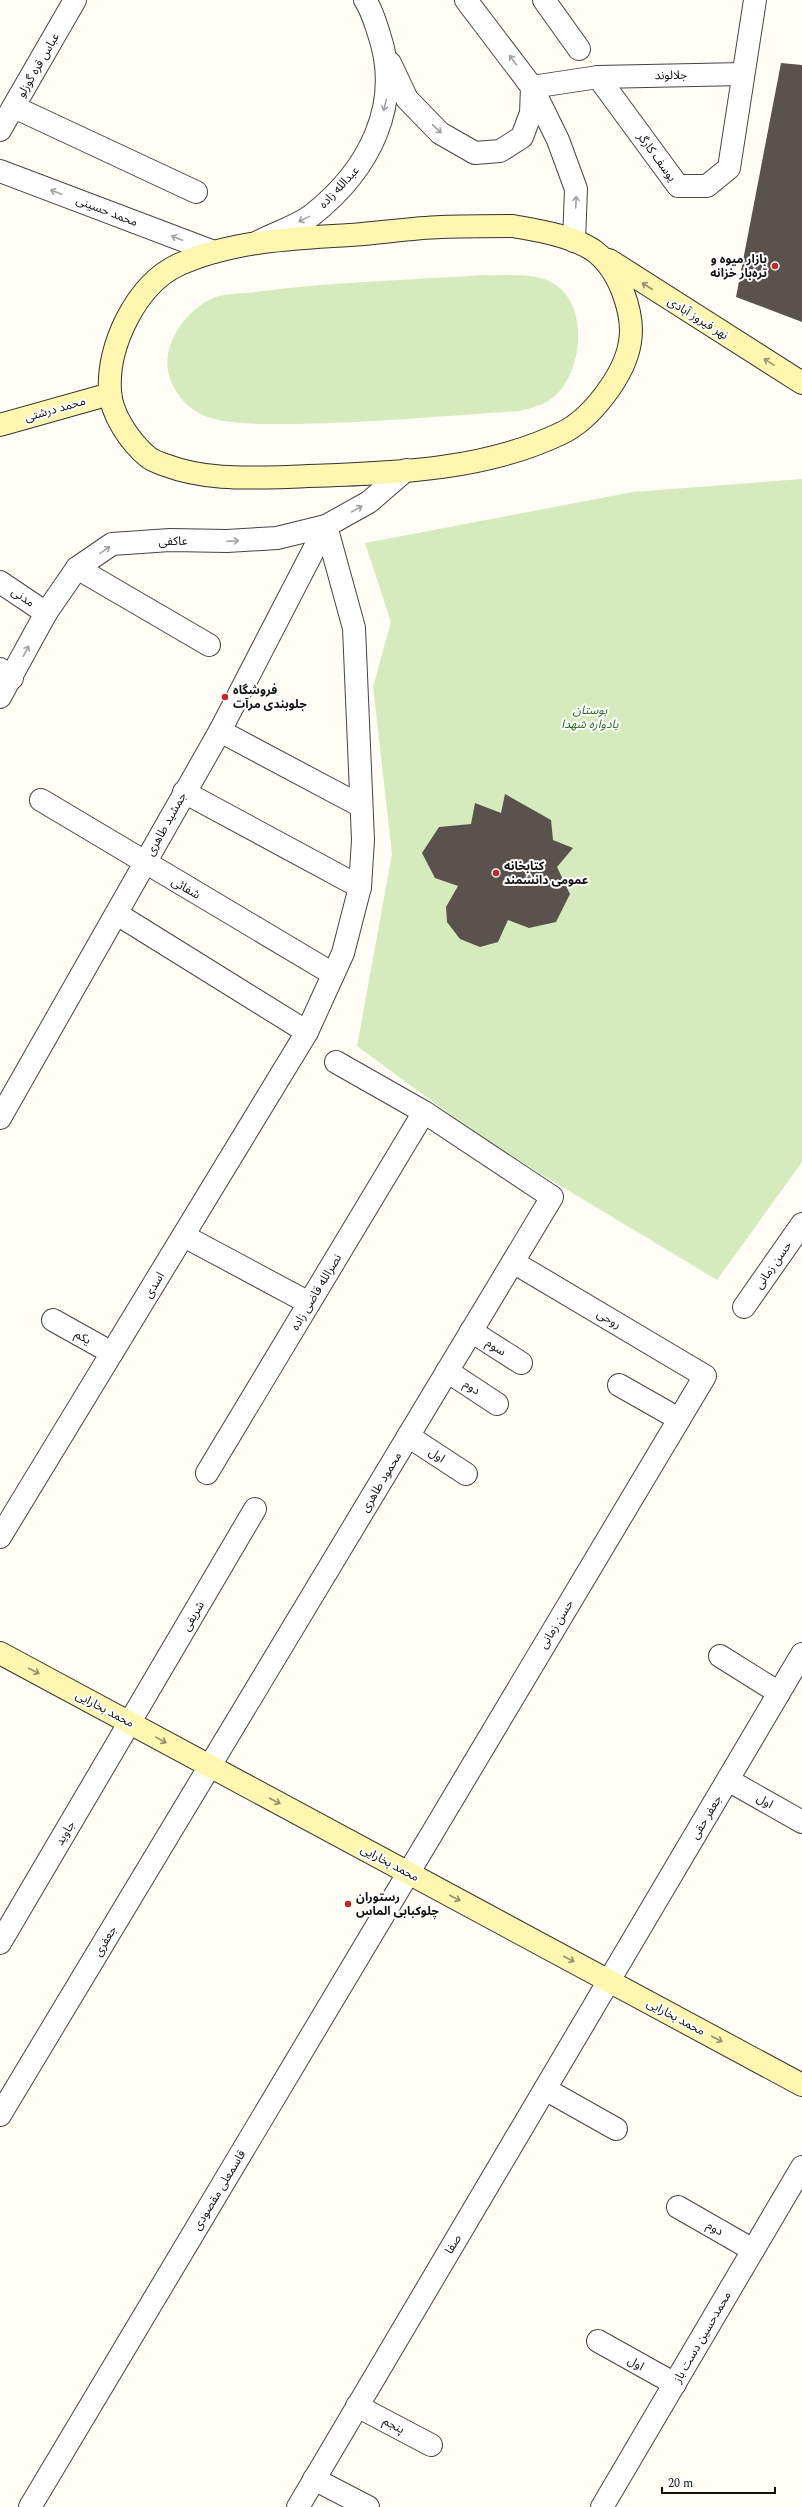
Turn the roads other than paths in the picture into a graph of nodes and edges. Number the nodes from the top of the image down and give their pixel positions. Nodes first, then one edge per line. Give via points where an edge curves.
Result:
1 (75, 0) edge
2 (365, 0) edge
3 (466, 0) edge
4 (544, 0) edge
5 (755, 0) edge
6 (579, 49) dead end
7 (385, 51) junction
8 (743, 74) junction
9 (598, 77) junction
10 (532, 87) junction
11 (14, 107) junction
12 (0, 130) edge
13 (0, 171) edge
14 (196, 192) dead end
15 (574, 241) junction
16 (250, 246) junction
17 (595, 251) junction
18 (214, 252) junction
19 (802, 383) edge
20 (110, 394) junction
21 (0, 425) edge
22 (406, 470) junction
23 (326, 526) junction
24 (78, 568) junction
25 (0, 582) edge
26 (46, 613) junction
27 (209, 645) dead end
28 (6, 673) edge
29 (0, 697) edge
30 (220, 731) junction
31 (184, 792) junction
32 (41, 800) dead end
33 (361, 806) junction
34 (144, 864) junction
35 (360, 887) junction
36 (117, 914) junction
37 (332, 974) junction
38 (307, 1032) junction
39 (336, 1062) dead end
40 (424, 1112) junction
41 (0, 1118) edge
42 (802, 1224) edge
43 (184, 1236) junction
44 (513, 1262) junction
45 (309, 1304) junction
46 (744, 1306) dead end
47 (53, 1320) dead end
48 (471, 1331) junction
49 (112, 1353) junction
50 (522, 1363) dead end
51 (447, 1371) junction
52 (704, 1376) joint
53 (619, 1385) dead end
54 (497, 1404) dead end
55 (679, 1419) junction
56 (408, 1436) junction
57 (207, 1473) dead end
58 (466, 1474) dead end
59 (255, 1509) dead end
60 (0, 1537) edge
61 (0, 1652) edge
62 (802, 1654) edge
63 (720, 1656) dead end
64 (779, 1693) junction
65 (130, 1723) junction
66 (210, 1766) junction
67 (728, 1780) junction
68 (802, 1822) edge
69 (408, 1872) junction
70 (0, 1943) edge
71 (609, 1980) junction
72 (802, 2085) edge
73 (545, 2089) junction
74 (0, 2115) edge
75 (616, 2129) dead end
76 (802, 2167) edge
77 (678, 2207) dead end
78 (753, 2250) junction
79 (598, 2341) dead end
80 (674, 2384) junction
81 (357, 2406) junction
82 (431, 2445) dead end
83 (314, 2479) junction
84 (30, 2507) edge
85 (298, 2507) edge
86 (368, 2507) edge
87 (602, 2507) edge

1 - 11 street, عباس قره گوزلو
2 - 7 street, عبدالله زاده
10 -> 3 street
4 - 6 street
5 - 8 street, یوسف کارگر
7 -> 10 street via 407,99 440,132 475,152 500,151 522,137 531,113
7 -> 16 street, عبدالله زاده via 388,92 376,138 357,170 311,216
8 - 9 street, جلالوند
8 - 9 street, یوسف کارگر via 730,168 708,186 678,186
9 - 10 street
15 -> 10 street via 576,189 558,140
11 - 12 street, عباس قره گوزلو
11 - 14 street
18 -> 13 street, محمد حسینی
15 - 16 main road via 562,235 505,226 441,227 313,236
15 - 17 main road
16 - 18 main road
19 -> 17 main road, نهر فیروز آبادی
17 - 22 main road via 617,275 630,310 631,341 625,362 605,395 584,419 565,432 507,455 465,464
18 - 20 main road via 175,266 152,284 133,309 120,335 110,368
20 - 21 main road, محمد درشتی
20 - 22 main road via 117,417 134,442 150,459 178,470 209,477 245,478 333,476
23 -> 22 street, عاکفی via 368,502
24 -> 23 street, عاکفی via 112,544 278,538
23 - 30 street, جمشید طاهری
23 - 33 street, اسدی via 354,628
24 - 26 street, عاکفی
24 - 27 street
25 - 26 street, مدنی
28 -> 26 street, عاکفی
28 - 29 street, عاکفی
30 - 31 street, جمشید طاهری
30 - 33 street
31 - 34 street, جمشید طاهری
31 - 35 street
32 - 34 street, شفائی
33 - 35 street, اسدی via 363,840
34 - 36 street, جمشید طاهری
34 - 37 street, شفائی
35 - 37 street, اسدی via 343,952
36 - 38 street
36 - 41 street, جمشید طاهری
37 - 38 street, اسدی
38 - 43 street, اسدی
39 - 40 street
40 - 44 street, محمود طاهری via 552,1197
40 - 45 street, نصرالله قاضی زاده
42 - 46 street, حسن زمانی
43 - 45 street
43 - 49 street, اسدی
44 - 48 street, محمود طاهری
44 - 52 street, روحی
45 - 57 street, نصرالله قاضی زاده
47 - 49 street, یکم
48 - 50 street, سوم
48 - 51 street, محمود طاهری
49 - 60 street, اسدی
51 - 54 street, دوم
51 - 56 street, محمود طاهری
52 - 55 street, حسن زمانی
53 - 55 street
55 - 69 street, حسن زمانی
56 - 58 street, اول
56 - 66 street, محمود طاهری
59 - 65 street, شریفی
61 -> 65 main road, محمد بخارایی
62 - 64 street, جعفر حقی
63 - 64 street
64 - 67 street, جعفر حقی
65 -> 66 main road, محمد بخارایی
65 - 70 street, جاوید
66 -> 69 main road, محمد بخارایی
66 - 74 street, جعفری
67 - 68 street, اول
67 - 71 street, جعفر حقی
69 -> 71 main road, محمد بخارایی
69 - 84 street, قاسمعلی مقصودی
71 -> 72 main road, محمد بخارایی
71 - 73 street, صفا
73 - 75 street
73 - 81 street, صفا
76 - 78 street, محمدحسین دست باز
77 - 78 street, دوم
78 - 80 street, محمدحسین دست باز
79 - 80 street, اول
80 - 87 street, محمدحسین دست باز
81 - 82 street, پنجم
81 - 83 street, صفا
83 - 85 street, صفا
83 - 86 street

